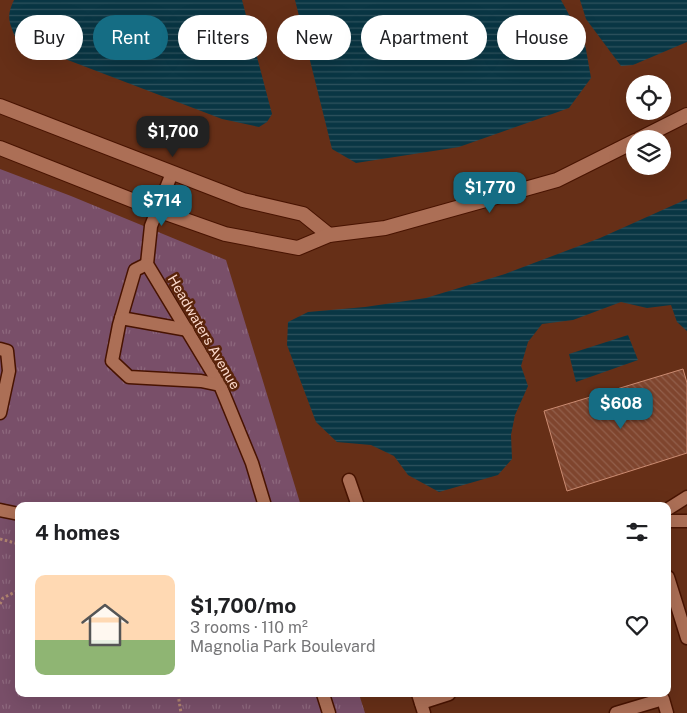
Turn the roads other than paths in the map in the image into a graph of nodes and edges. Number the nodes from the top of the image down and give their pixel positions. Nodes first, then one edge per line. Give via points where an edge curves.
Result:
1 (0, 106) edge
2 (687, 115) edge
3 (657, 130) edge
4 (626, 146) edge
5 (0, 148) edge
6 (172, 173) junction
7 (157, 210) junction
8 (328, 235) junction
9 (147, 264) junction
10 (121, 318) junction
11 (188, 330) junction
12 (0, 349) edge
13 (220, 385) junction
14 (0, 413) edge
15 (350, 480) dead end
16 (687, 497) edge
17 (264, 502) edge
18 (357, 502) edge
19 (671, 508) edge
20 (0, 510) edge
21 (15, 513) edge
22 (671, 520) edge
23 (687, 521) edge
24 (671, 587) edge
25 (687, 638) edge
26 (324, 697) edge
27 (440, 697) edge
28 (421, 703) edge
29 (329, 713) edge
30 (616, 713) edge
31 (667, 713) edge

1 - 6 street
2 - 3 street
4 - 8 street via 557,180 385,228
5 - 7 street
6 - 7 lane
6 - 8 street via 243,200 303,214
7 - 8 street via 225,234 298,248
7 - 9 lane via 151,226
9 - 10 lane via 135,270
9 - 11 lane, Headwaters Avenue
10 - 11 lane
10 - 13 lane via 112,360 128,377
11 - 13 lane, Headwaters Avenue
12 - 14 lane via 7,351 9,371
13 - 17 lane, Headwaters Avenue via 252,463
15 - 18 lane
16 - 19 lane
20 - 21 lane
22 - 23 lane
24 - 25 lane
26 - 29 lane
27 - 28 lane
30 - 31 lane via 662,699

